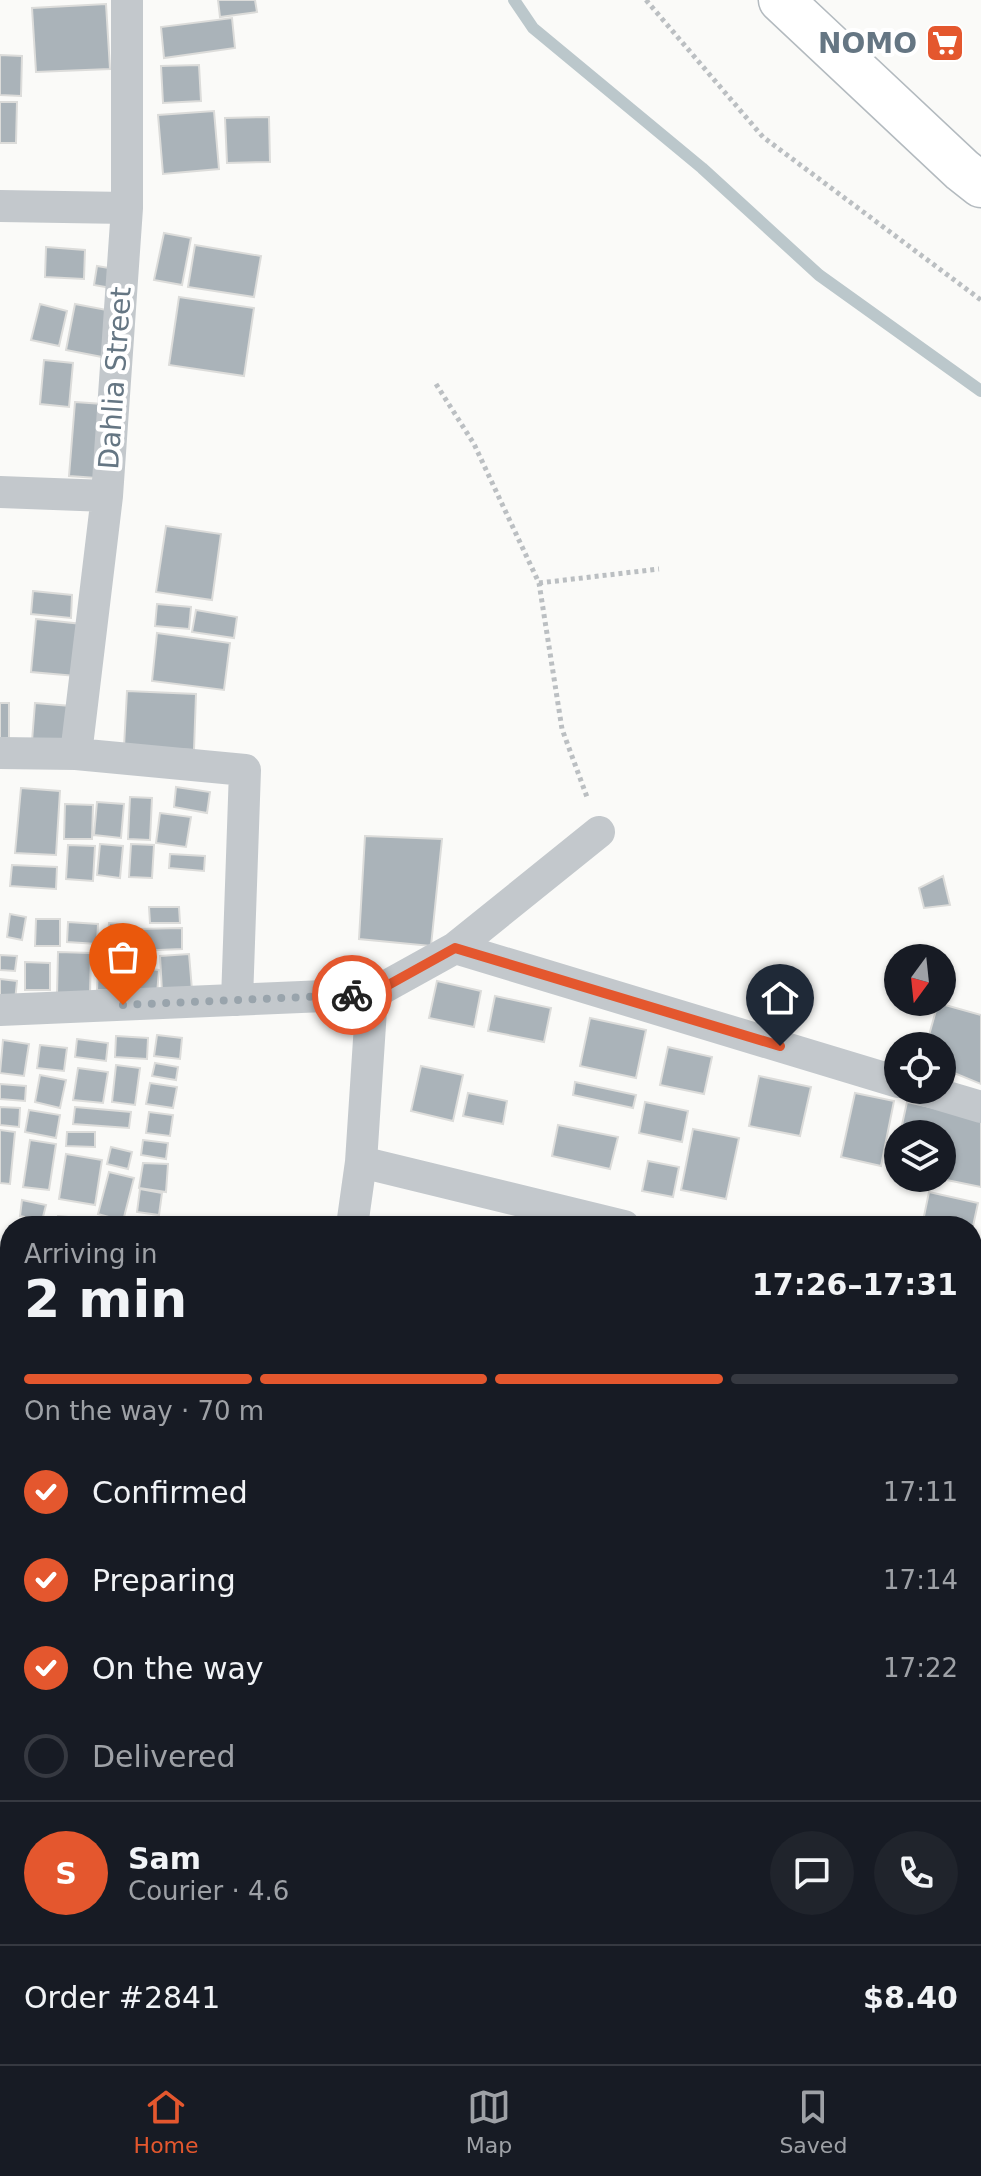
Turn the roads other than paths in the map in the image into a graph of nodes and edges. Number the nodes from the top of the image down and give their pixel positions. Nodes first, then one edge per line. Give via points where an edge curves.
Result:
1 (127, 0) edge
2 (781, 0) edge
3 (981, 185) edge
4 (0, 206) edge
5 (127, 208) junction
6 (0, 492) edge
7 (107, 496) junction
8 (0, 753) edge
9 (76, 754) junction
10 (599, 832) road end
11 (455, 948) junction
12 (372, 994) junction
13 (237, 1000) junction
14 (0, 1010) edge
15 (884, 1078) edge
16 (956, 1100) edge
17 (981, 1107) edge
18 (361, 1162) junction
19 (353, 1216) edge
20 (583, 1216) edge

1 - 5 street, Dahlia Street
2 - 3 main road
4 - 5 street
5 - 7 street, Dahlia Street
6 - 7 street
7 - 9 street, Dahlia Street
8 - 9 street
9 - 13 street via 245,770
10 - 11 street
11 - 12 street
11 - 15 street
12 - 13 street
12 - 18 street
13 - 14 street
16 - 17 street
18 - 19 street
18 - 20 street

